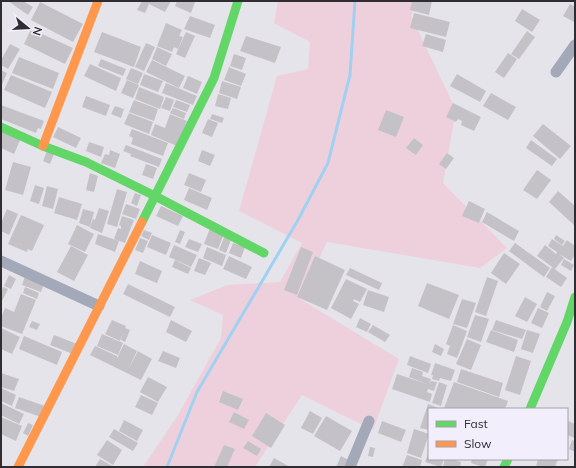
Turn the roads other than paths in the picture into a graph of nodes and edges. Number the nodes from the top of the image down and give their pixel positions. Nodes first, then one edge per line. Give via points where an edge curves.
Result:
1 (98, 1) edge
2 (238, 1) edge
3 (575, 45) edge
4 (556, 72) dead end
5 (1, 127) edge
6 (43, 146) junction
7 (155, 196) junction
8 (264, 253) dead end
9 (1, 261) edge
10 (575, 297) edge
11 (99, 306) junction
12 (571, 323) edge
13 (530, 408) edge
14 (369, 421) dead end
15 (18, 467) edge
16 (350, 467) edge

1 - 6 street
2 - 7 street via 214,78
3 - 4 street
5 - 6 street
6 - 7 street via 86,162
7 - 8 street
7 - 11 street
9 - 11 street
10 - 12 street
11 - 15 street
12 - 13 street
14 - 16 street

